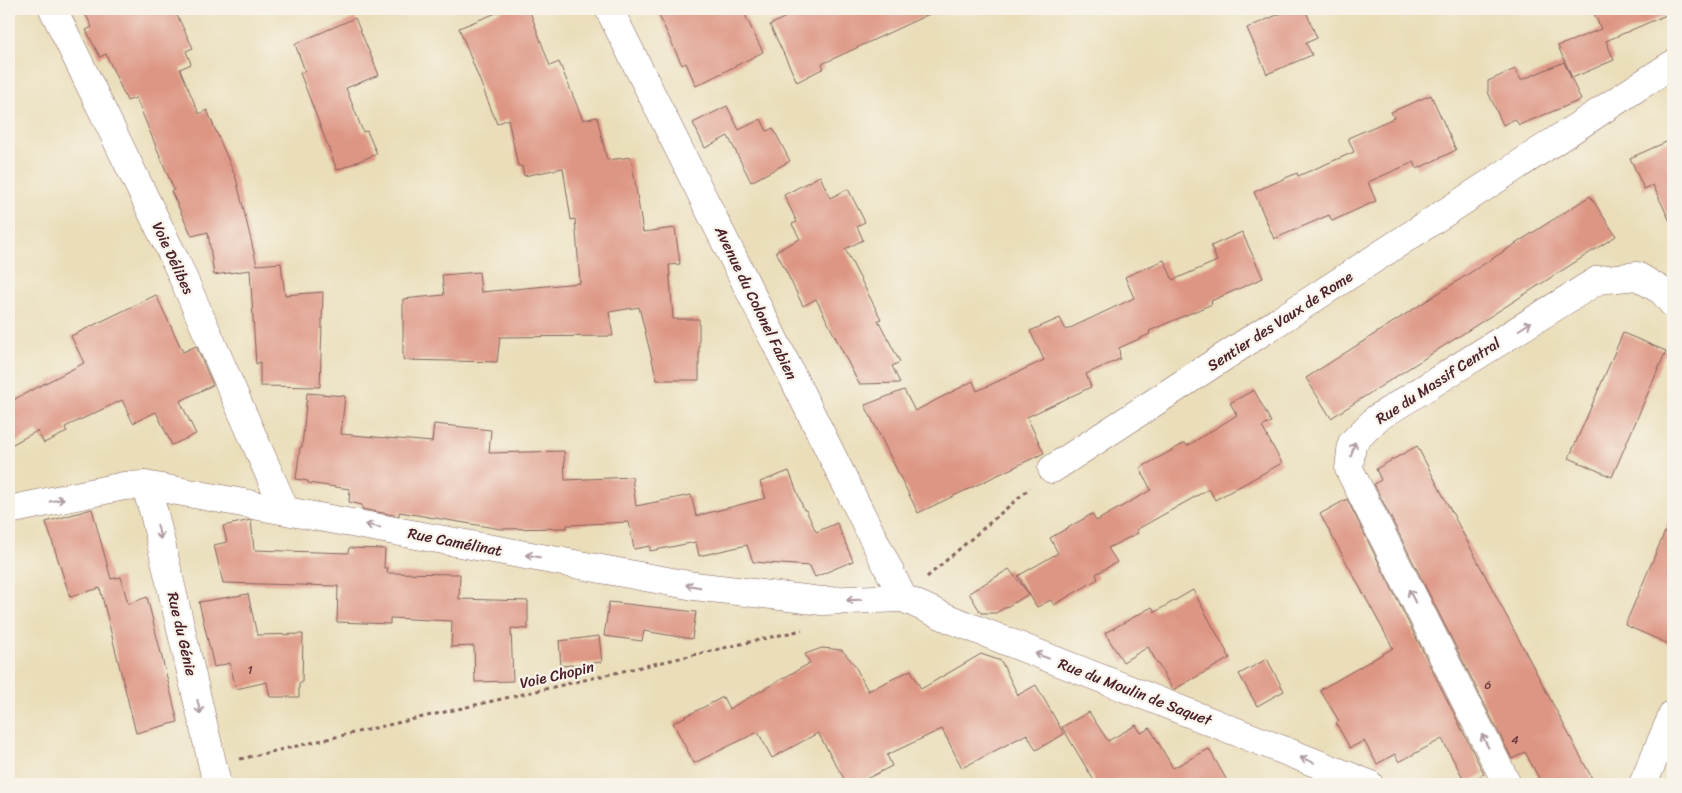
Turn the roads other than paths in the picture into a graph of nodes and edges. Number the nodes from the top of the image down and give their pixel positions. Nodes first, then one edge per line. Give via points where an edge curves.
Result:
1 (53, 9) edge
2 (609, 9) edge
3 (1673, 64) edge
4 (1673, 304) edge
5 (1052, 469) road end
6 (146, 485) junction
7 (9, 510) edge
8 (285, 510) junction
9 (903, 598) junction
10 (1673, 714) edge
11 (215, 775) edge
12 (1369, 784) edge
13 (1507, 784) edge
14 (1643, 784) edge

1 - 8 street, Voie Délibes via 177,264
2 - 9 street, Avenue du Colonel Fabien
3 - 5 street, Sentier des Vaux de Rome
13 -> 4 street, Rue du Massif Central via 1349,469 1352,443 1377,418 1598,280 1637,276 1662,291
7 -> 6 street, Rue Camélinat via 124,486
6 - 8 street, Rue Camélinat
6 -> 11 street, Rue du Génie
9 -> 8 street, Rue Camélinat via 822,601 694,586
12 -> 9 street, Rue du Moulin de Saquet via 950,620
10 - 14 street

